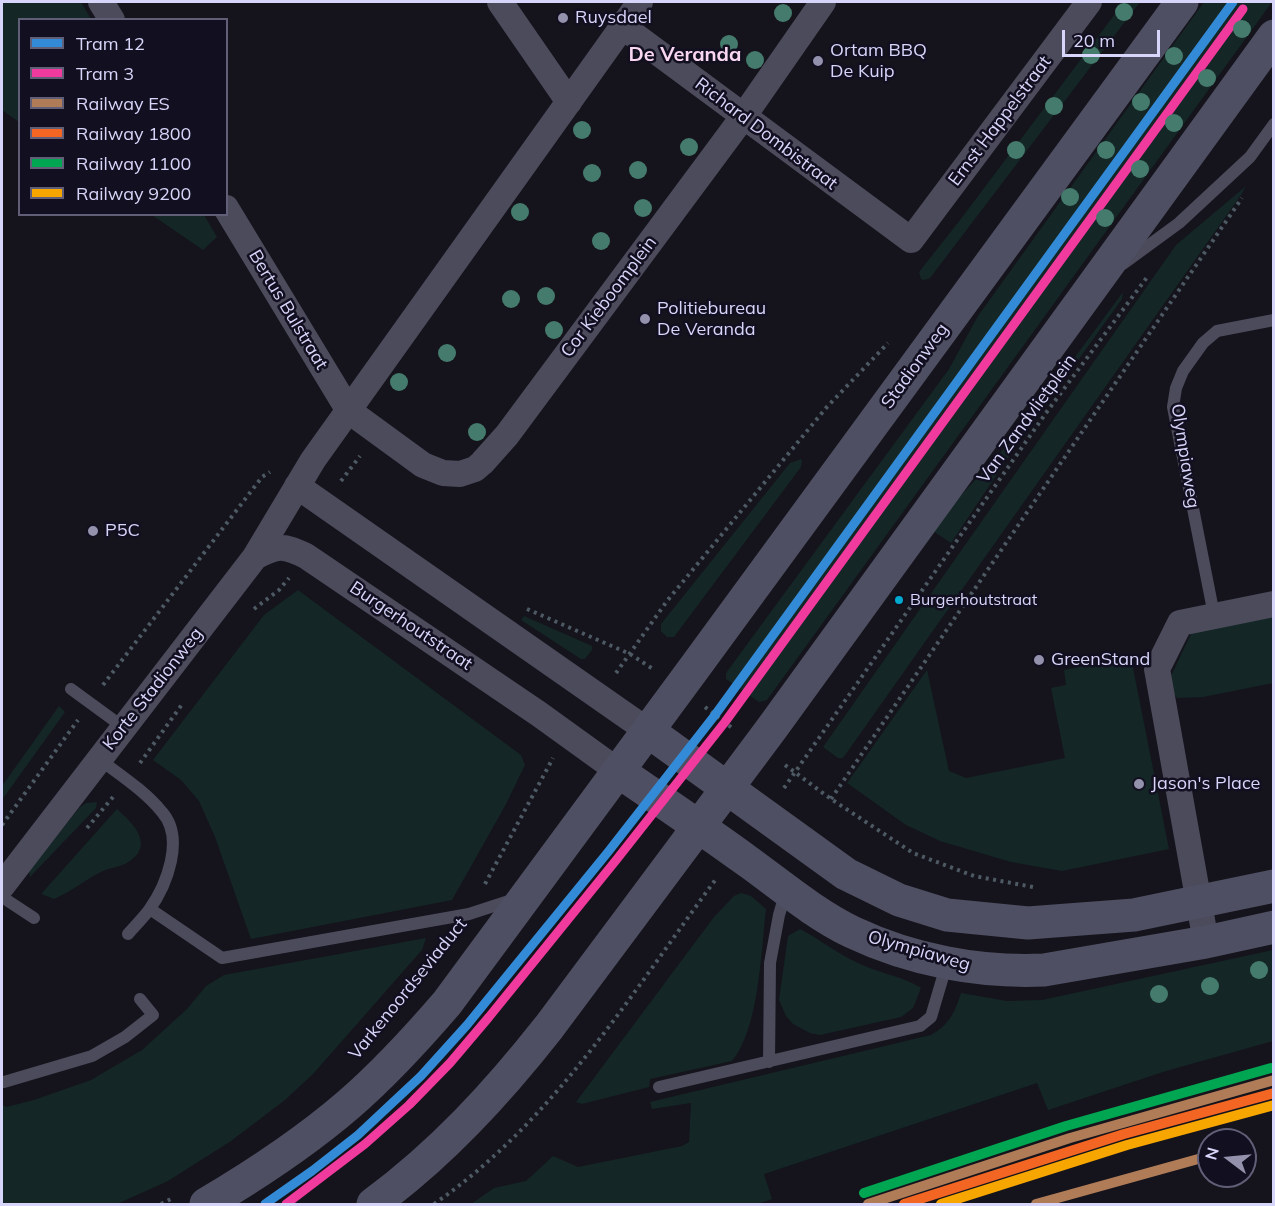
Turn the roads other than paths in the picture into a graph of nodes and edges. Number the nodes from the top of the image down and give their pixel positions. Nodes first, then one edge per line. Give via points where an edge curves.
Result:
1 (101, 2) edge
2 (500, 2) edge
3 (640, 2) edge
4 (824, 2) edge
5 (1089, 2) edge
6 (1182, 2) edge
7 (111, 18) edge
8 (622, 26) junction
9 (1274, 36) edge
10 (569, 102) junction
11 (743, 117) junction
12 (1274, 124) edge
13 (228, 211) edge
14 (911, 240) joint
15 (1093, 286) junction
16 (1274, 320) edge
17 (349, 411) junction
18 (297, 486) junction
19 (255, 557) junction
20 (1274, 604) edge
21 (1214, 615) junction
22 (71, 689) dead end
23 (123, 727) junction
24 (648, 731) junction
25 (99, 759) junction
26 (618, 771) junction
27 (727, 788) junction
28 (698, 826) junction
29 (2, 886) edge
30 (1274, 886) edge
31 (786, 890) junction
32 (525, 896) junction
33 (2, 897) edge
34 (1199, 902) junction
35 (150, 909) junction
36 (34, 918) dead end
37 (1274, 927) edge
38 (128, 934) dead end
39 (1206, 942) junction
40 (948, 963) junction
41 (140, 999) dead end
42 (769, 1062) junction
43 (4, 1082) dead end
44 (659, 1087) dead end
45 (192, 1200) edge
46 (373, 1204) edge

1 - 7 street
2 - 10 street
3 - 8 street
4 - 11 street, Cor Kieboomplein
5 - 14 street, Ernst Happelstraat
6 - 24 main road, Stadionweg
8 - 10 street
8 - 11 street, Richard Dombistraat
9 - 15 main road
10 - 17 street
11 - 14 street, Richard Dombistraat
11 - 17 street, Cor Kieboomplein via 483,463 465,473 434,470
12 - 15 lane via 1250,157 1179,223
13 - 17 street, Bertus Bulstraat
15 - 27 main road
16 - 21 lane, Olympiaweg via 1217,331 1203,342 1176,388 1173,407
17 - 18 street
18 - 19 street, Korte Stadionweg
18 - 24 street
19 - 23 street, Korte Stadionweg
19 - 26 street, Burgerhoutstraat via 274,548 306,555
20 - 21 street
21 - 34 street via 1180,624 1157,669
22 - 23 lane
23 - 25 street, Korte Stadionweg
24 - 26 main road, Varkenoordseviaduct
24 - 27 main road
25 - 29 street, Korte Stadionweg
25 - 35 lane via 164,813 173,835 171,866
26 - 28 main road, Olympiaweg
26 - 32 main road, Varkenoordseviaduct
27 - 28 main road
27 - 34 main road via 846,874 899,900 947,915 1028,923 1134,915
28 - 31 main road, Olympiaweg
28 - 46 main road via 514,1072 430,1158
30 - 34 main road
31 - 40 main road, Olympiaweg via 852,932
31 - 42 lane via 770,963
32 - 35 lane via 469,914 222,958
32 - 45 main road, Varkenoordseviaduct via 447,1003 348,1105 275,1160
33 - 36 lane
34 - 39 street
35 - 38 lane
37 - 39 main road, Olympiaweg
39 - 40 main road, Olympiaweg via 1044,970
40 - 42 lane via 931,1017 920,1026
41 - 43 lane via 153,1015 125,1037 92,1056
42 - 44 lane

